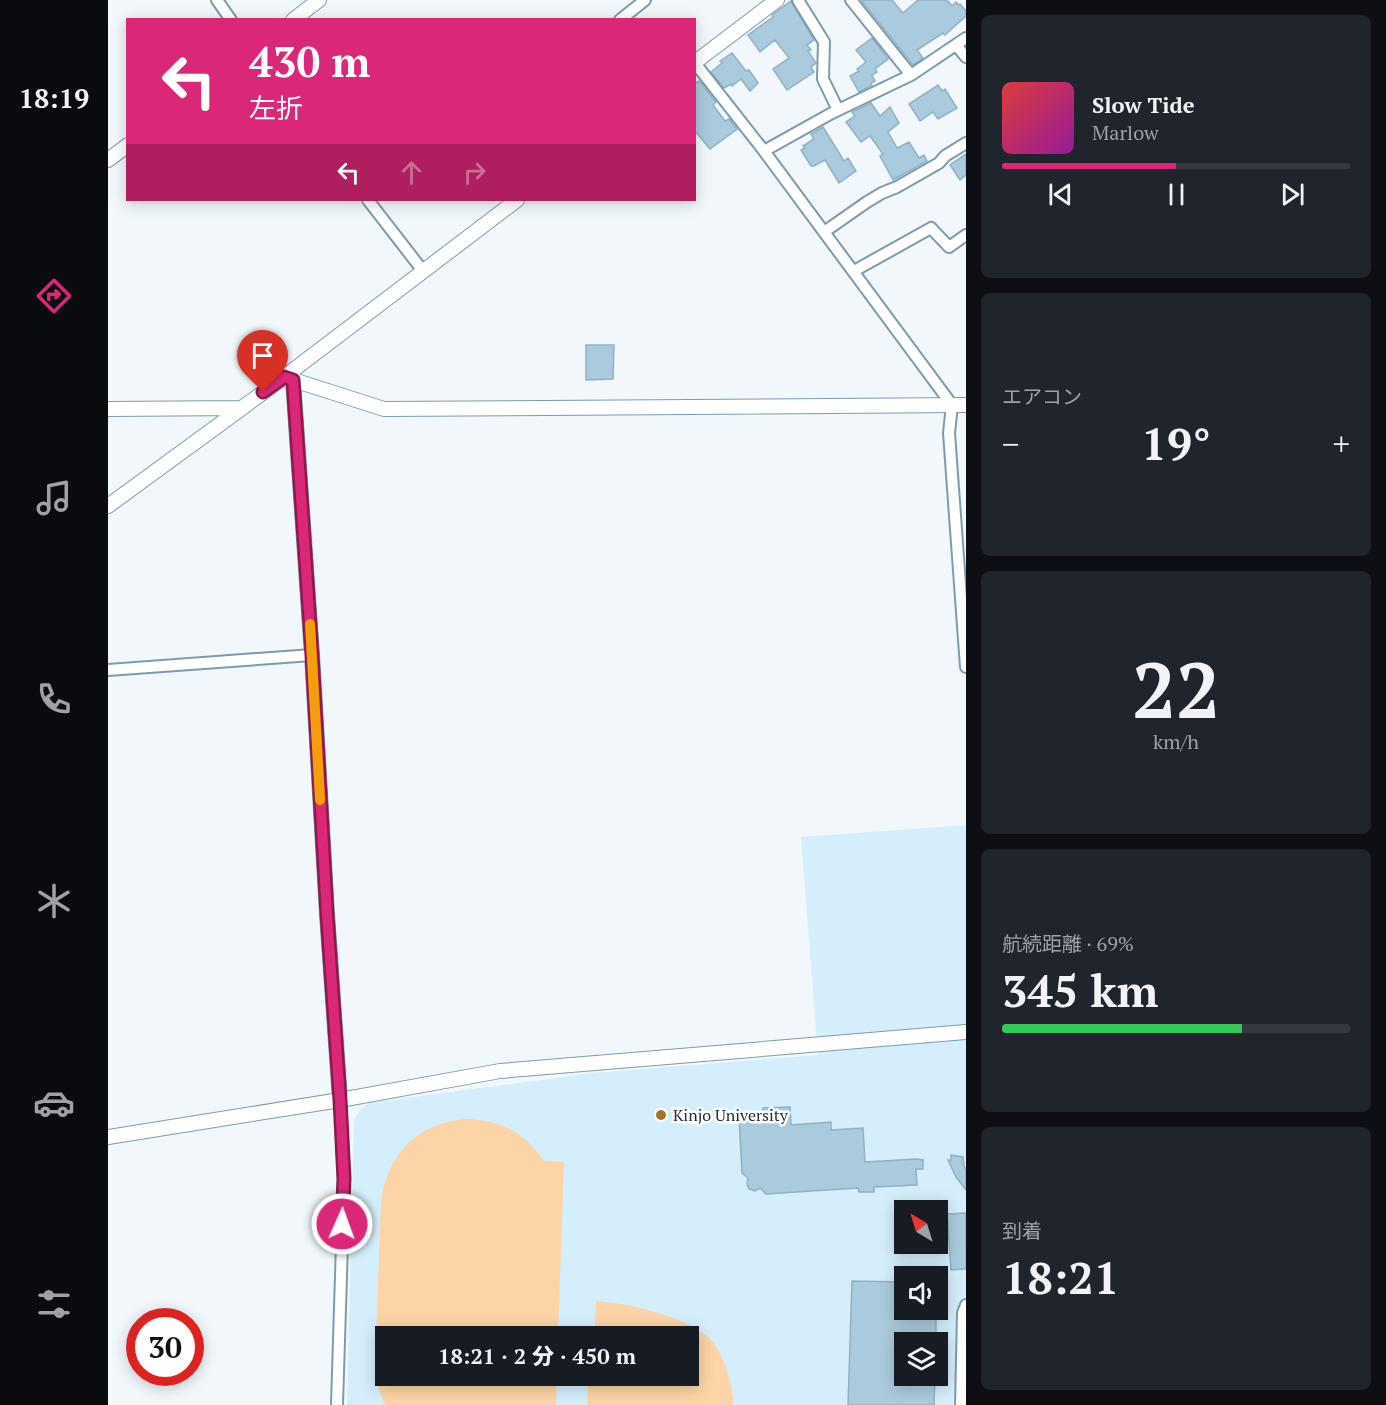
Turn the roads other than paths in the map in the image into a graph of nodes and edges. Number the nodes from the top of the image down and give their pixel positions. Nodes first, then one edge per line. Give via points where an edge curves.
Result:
1 (217, 0) edge
2 (319, 0) edge
3 (645, 0) edge
4 (777, 0) edge
5 (798, 0) edge
6 (851, 0) edge
7 (230, 18) edge
8 (296, 18) edge
9 (622, 18) edge
10 (961, 42) edge
11 (966, 57) edge
12 (696, 62) edge
13 (696, 64) edge
14 (911, 75) junction
15 (838, 110) junction
16 (966, 143) edge
17 (126, 146) edge
18 (764, 151) junction
19 (108, 160) edge
20 (516, 201) edge
21 (375, 202) edge
22 (824, 232) junction
23 (966, 235) edge
24 (423, 271) junction
25 (854, 271) junction
26 (289, 379) junction
27 (959, 405) edge
28 (242, 408) junction
29 (108, 410) edge
30 (108, 506) edge
31 (312, 655) junction
32 (966, 667) edge
33 (108, 670) edge
34 (966, 1032) edge
35 (340, 1100) junction
36 (108, 1137) edge
37 (966, 1305) edge
38 (337, 1405) edge
39 (961, 1405) edge

1 - 7 street
2 - 8 street
3 - 9 street
4 - 12 street
5 - 15 street via 824,42 823,79
6 - 14 street
10 - 11 street
10 - 14 street
13 - 18 street
14 - 15 street
15 - 18 street
16 - 22 street
17 - 19 street
18 - 22 street
20 - 24 street
21 - 24 street
22 - 25 street
23 - 25 street via 949,247 931,228
24 - 26 street
25 - 27 street
26 - 27 street via 384,409
26 - 28 street
26 - 31 street
27 - 32 street via 949,433
28 - 29 street
28 - 30 street
31 - 33 street
31 - 35 street
34 - 35 street via 500,1071
35 - 36 street
35 - 38 street via 344,1179
37 - 39 street

